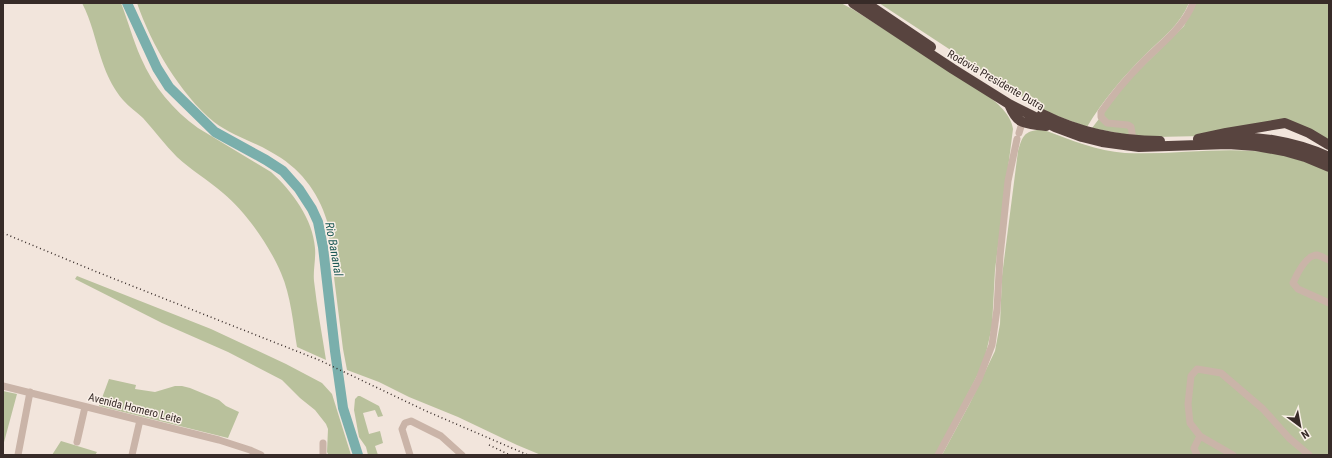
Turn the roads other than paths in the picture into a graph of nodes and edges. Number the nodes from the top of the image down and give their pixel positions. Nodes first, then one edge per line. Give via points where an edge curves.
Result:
1 (854, 3) edge
2 (866, 3) edge
3 (1192, 3) edge
4 (1009, 104) junction
5 (1055, 127) junction
6 (1019, 131) junction
7 (1133, 139) junction
8 (1198, 139) junction
9 (1329, 145) edge
10 (1329, 158) edge
11 (1329, 167) edge
12 (1329, 260) edge
13 (1329, 303) edge
14 (3, 386) edge
15 (30, 392) junction
16 (84, 407) junction
17 (140, 420) junction
18 (1200, 436) junction
19 (77, 442) dead end
20 (323, 443) dead end
21 (18, 455) edge
22 (132, 455) edge
23 (261, 455) edge
24 (323, 455) edge
25 (410, 455) edge
26 (462, 455) edge
27 (938, 455) edge
28 (1197, 455) edge
29 (1233, 455) edge
30 (1309, 455) edge

1 - 4 highway, Rodovia Presidente Dutra
2 - 7 highway, Rodovia Presidente Dutra via 976,76 1045,115 1072,126 1109,136
3 - 7 street via 1183,21 1121,85 1101,112 1101,117 1107,122 1131,127
4 - 5 highway, Rodovia Presidente Dutra
4 - 6 highway
5 - 6 highway
5 - 11 highway, Rodovia Presidente Dutra via 1102,142 1140,147 1228,144 1256,146 1305,157
6 - 27 street via 1008,181 992,345 979,378
7 - 8 highway, Rodovia Presidente Dutra
8 - 9 highway via 1285,123
8 - 10 highway, Rodovia Presidente Dutra via 1255,138 1280,142
12 - 13 street via 1318,255 1311,257 1300,269 1294,283 1298,289
14 - 15 street, Avenida Homero Leite
15 - 16 street, Avenida Homero Leite
15 - 21 street
16 - 17 street, Avenida Homero Leite
16 - 19 street
17 - 22 street
17 - 23 street, Avenida Homero Leite via 219,440
18 - 28 street via 1194,448
18 - 29 street
18 - 30 street via 1190,423 1188,404 1191,376 1197,370 1221,373 1263,409 1288,438
20 - 24 street
25 - 26 street via 402,429 405,423 411,421 441,436

